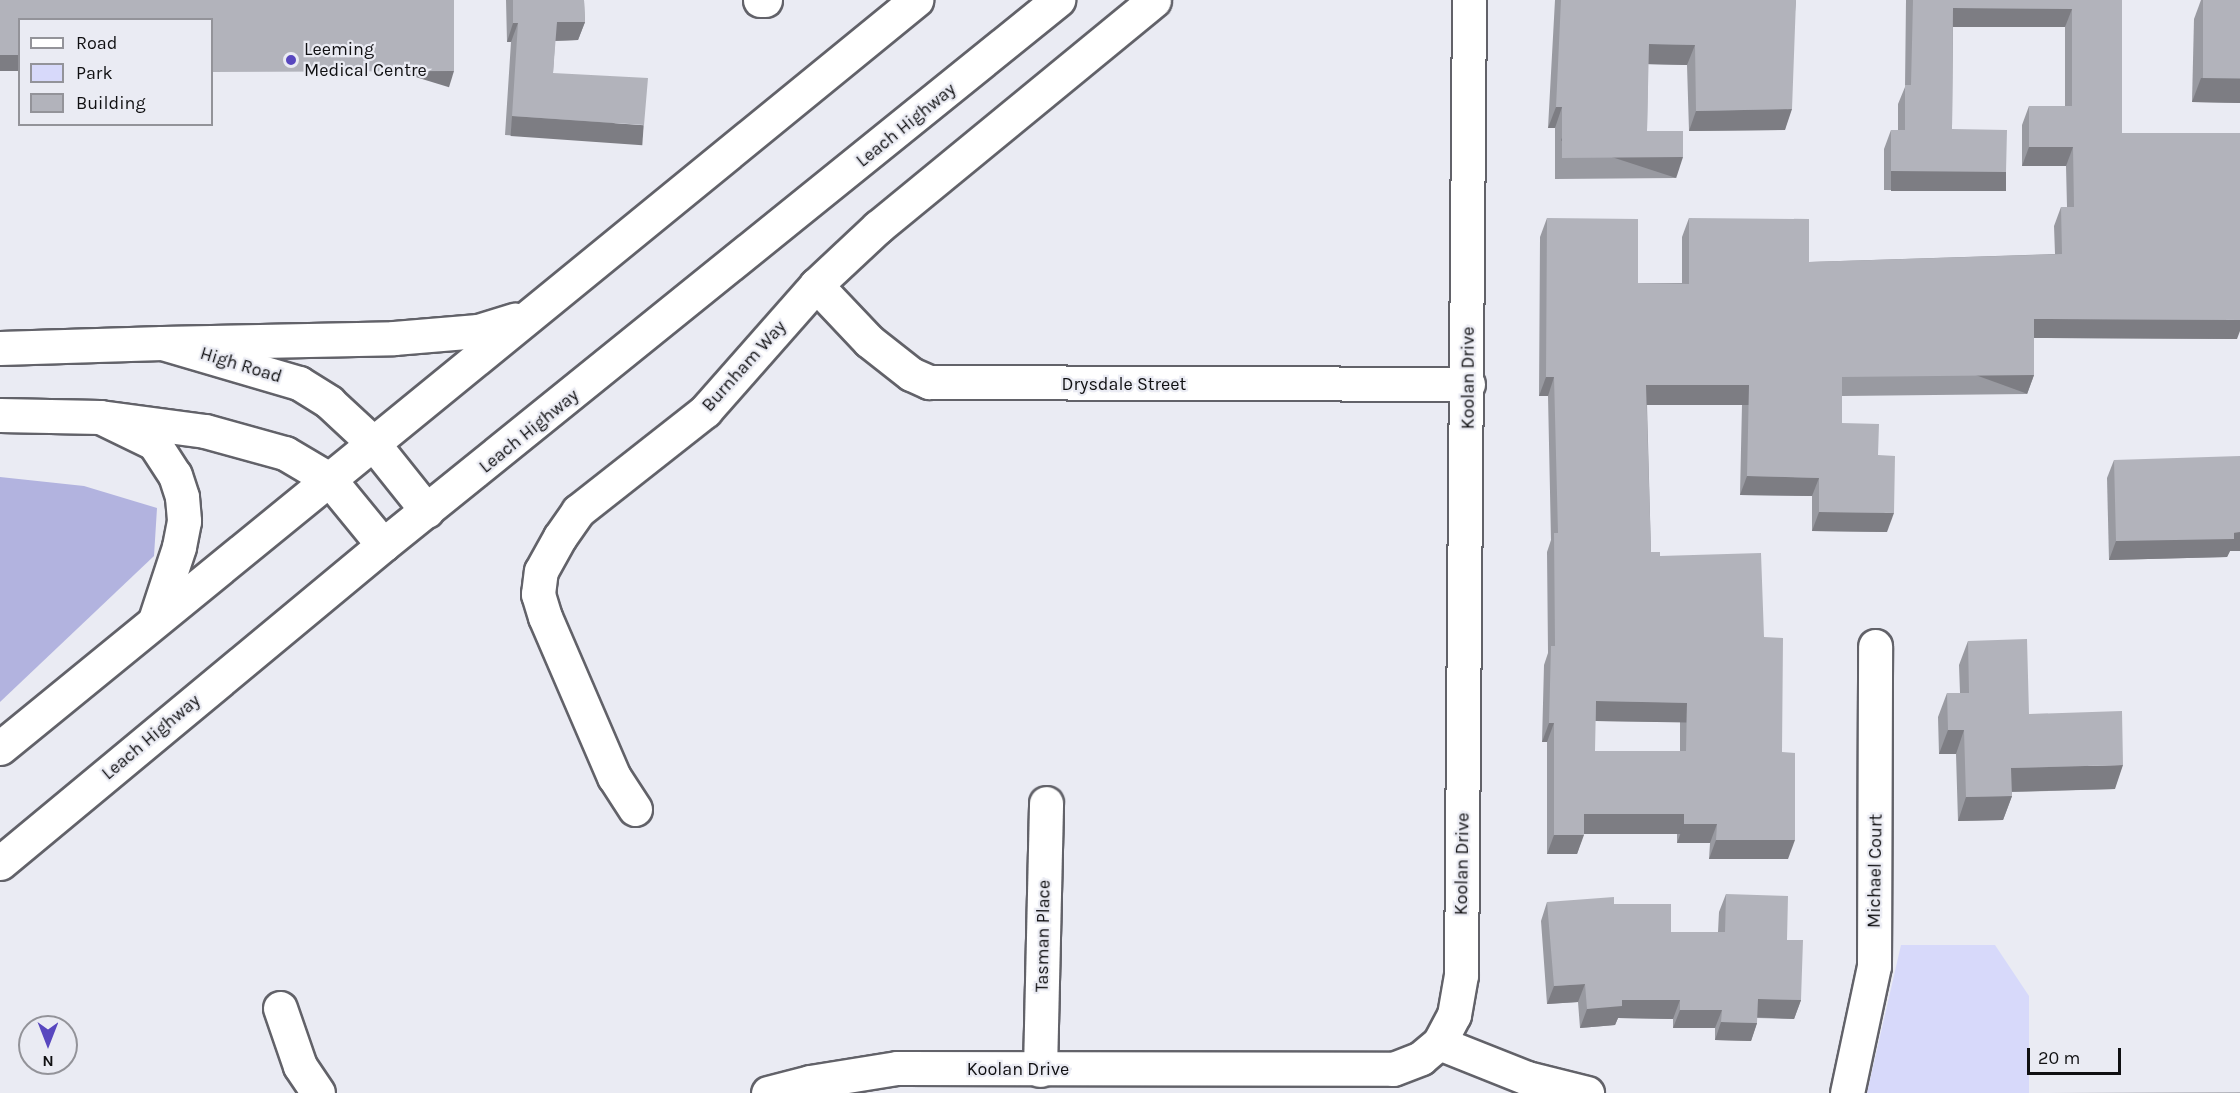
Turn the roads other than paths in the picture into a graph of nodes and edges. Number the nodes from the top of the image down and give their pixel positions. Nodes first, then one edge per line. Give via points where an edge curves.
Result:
1 (760, 0) edge
2 (765, 0) edge
3 (916, 0) edge
4 (1058, 0) edge
5 (1154, 0) edge
6 (1469, 0) edge
7 (816, 285) junction
8 (528, 316) junction
9 (162, 343) junction
10 (0, 348) edge
11 (1468, 384) junction
12 (0, 415) edge
13 (100, 417) junction
14 (372, 442) junction
15 (328, 479) junction
16 (427, 512) junction
17 (384, 545) junction
18 (155, 620) junction
19 (1875, 646) dead end
20 (0, 748) edge
21 (1046, 803) dead end
22 (634, 809) dead end
23 (0, 862) edge
24 (280, 1008) dead end
25 (1439, 1043) junction
26 (1040, 1070) junction
27 (318, 1093) edge
28 (768, 1093) edge
29 (1587, 1093) edge
30 (1847, 1093) edge

1 - 2 main road
3 - 8 main road
4 - 16 main road, Leach Highway
5 - 7 main road, Burnham Way via 878,227
6 - 11 main road, Koolan Drive
7 - 11 main road, Drysdale Street via 869,342 911,374 929,382
7 - 22 main road, Burnham Way via 705,411 578,512 541,571 538,594 545,617 614,777
8 - 9 main road via 478,331 394,338
8 - 14 main road
9 - 10 main road, High Road
9 - 14 main road, High Road via 299,382 329,402
11 - 25 main road, Koolan Drive via 1461,975 1454,1015
12 - 13 main road
13 - 15 main road via 205,431 285,453
13 - 18 main road via 154,443 175,475 182,497 184,521 179,547
14 - 15 main road
14 - 16 main road, High Road
15 - 17 main road
15 - 18 main road
16 - 17 main road, Leach Highway
17 - 23 main road, Leach Highway
18 - 20 main road
19 - 30 main road, Michael Court via 1874,966
21 - 26 main road, Tasman Place
24 - 27 main road via 300,1066
25 - 26 main road, Koolan Drive via 1421,1058 1393,1069
25 - 29 main road via 1527,1078
26 - 28 main road, Koolan Drive via 897,1068

